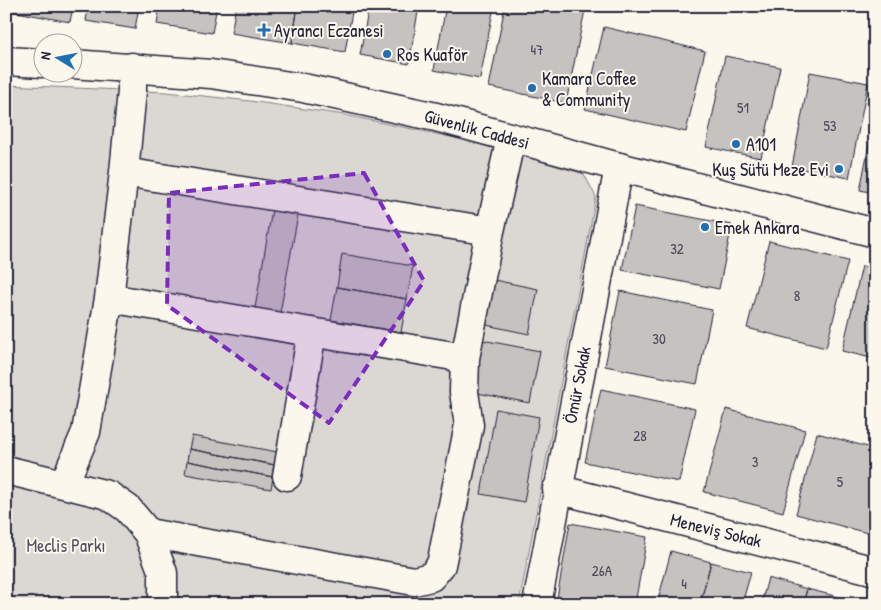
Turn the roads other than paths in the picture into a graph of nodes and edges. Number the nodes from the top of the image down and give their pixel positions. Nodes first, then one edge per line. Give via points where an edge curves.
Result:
1 (6, 61) edge
2 (32, 62) edge
3 (82, 64) edge
4 (132, 67) junction
5 (511, 138) junction
6 (619, 167) junction
7 (124, 172) junction
8 (490, 230) junction
9 (875, 233) edge
10 (109, 298) junction
11 (312, 332) junction
12 (465, 358) junction
13 (6, 470) edge
14 (288, 476) dead end
15 (64, 484) junction
16 (557, 489) junction
17 (148, 533) junction
18 (875, 571) edge
19 (164, 604) edge
20 (536, 604) edge

1 - 2 main road
3 - 4 main road, Güvenlik Caddesi
4 - 5 main road, Güvenlik Caddesi via 211,74 303,88 436,117
4 - 7 main road
5 - 6 main road, Güvenlik Caddesi
5 - 8 main road
6 - 9 main road, Güvenlik Caddesi
6 - 16 main road, Ömür Sokak
7 - 8 main road
7 - 10 main road
8 - 12 main road
10 - 11 main road
10 - 15 main road via 86,432
11 - 12 main road
11 - 14 main road
12 - 17 main road via 464,392 469,425 441,565 430,577 414,581
13 - 15 main road
15 - 17 main road via 108,495 128,509
16 - 18 main road, Meneviş Sokak
16 - 20 main road, Ömür Sokak
17 - 19 main road via 163,573

